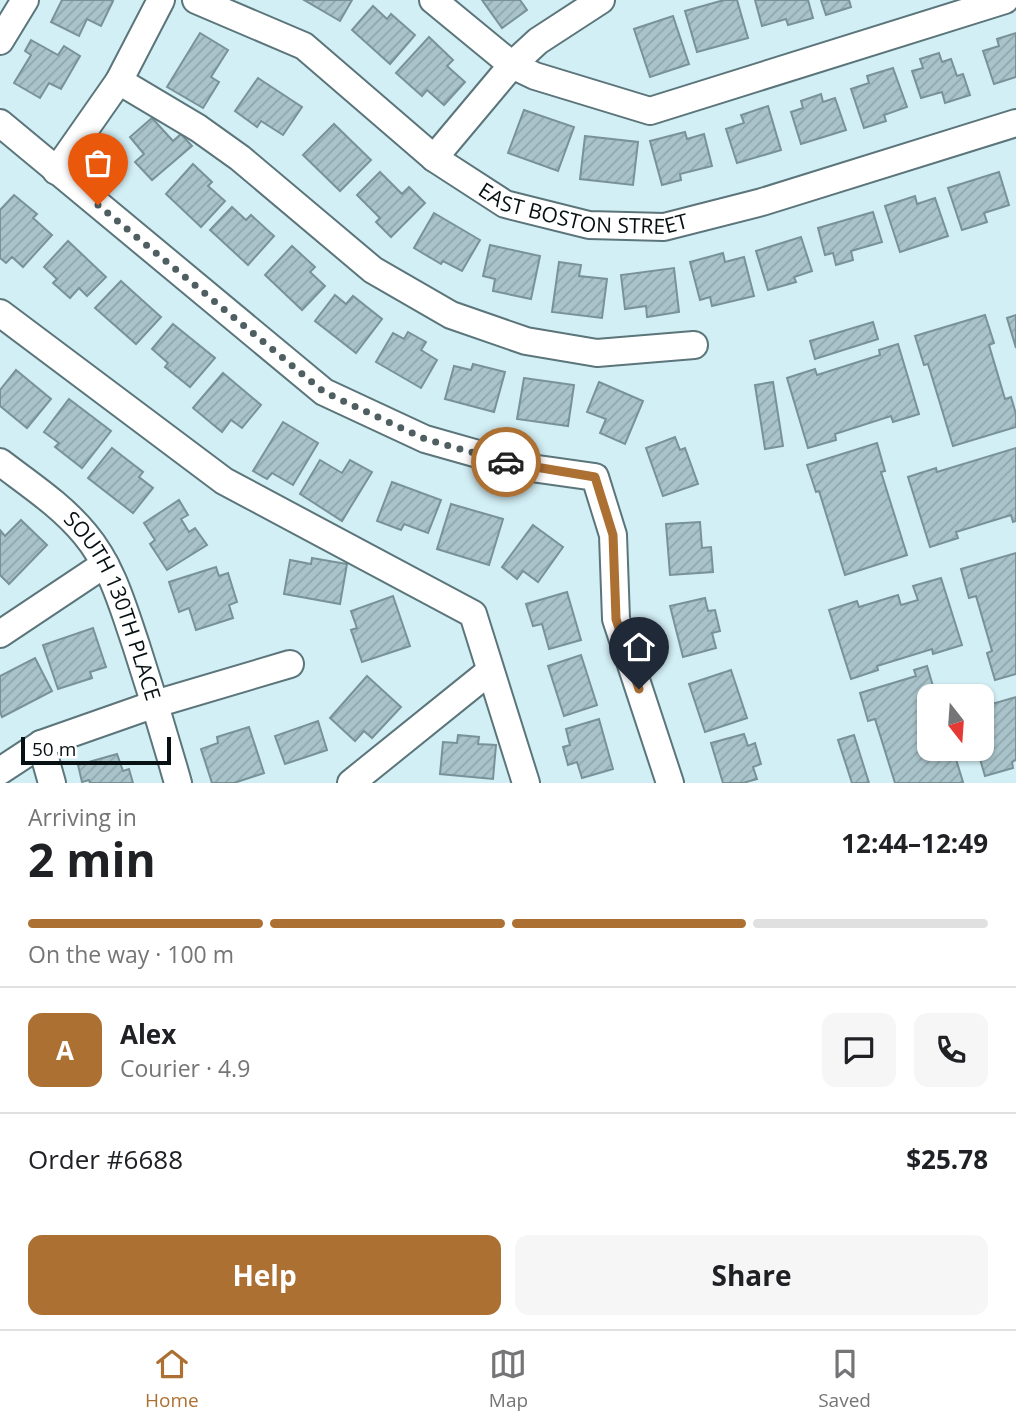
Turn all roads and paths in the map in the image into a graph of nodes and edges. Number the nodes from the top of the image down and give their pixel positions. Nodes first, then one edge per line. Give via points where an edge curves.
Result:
1 (25, 0) edge
2 (161, 0) edge
3 (196, 0) edge
4 (433, 0) edge
5 (1005, 0) edge
6 (588, 3) edge
7 (0, 41) edge
8 (512, 65) junction
9 (119, 81) junction
10 (1016, 122) edge
11 (0, 123) edge
12 (434, 158) junction
13 (56, 171) junction
14 (0, 313) edge
15 (694, 345) dead end
16 (0, 462) edge
17 (105, 564) junction
18 (0, 634) edge
19 (290, 664) dead end
20 (490, 671) junction
21 (155, 704) junction
22 (41, 744) junction
23 (0, 771) edge
24 (51, 783) edge
25 (178, 783) edge
26 (351, 783) edge
27 (526, 783) edge
28 (669, 783) edge

1 - 7 street
2 - 9 street
3 - 12 street, EAST BOSTON STREET via 304,47
4 - 8 street
5 - 8 street via 650,111
6 - 8 street
8 - 12 street
9 - 13 street
9 - 15 street via 240,158 373,270 451,315 526,341 597,353
10 - 12 street, EAST BOSTON STREET via 762,202 664,227 589,225 505,204
11 - 13 street
13 - 28 street via 324,392 425,439 524,467 595,477 613,535 616,619
14 - 20 street via 224,481 473,614
16 - 17 street, SOUTH 130TH PLACE via 58,505
17 - 18 street
17 - 21 street, SOUTH 130TH PLACE
19 - 21 street
20 - 26 street
20 - 27 street
21 - 22 street
21 - 25 street, SOUTH 130TH PLACE
22 - 23 street
22 - 24 street

